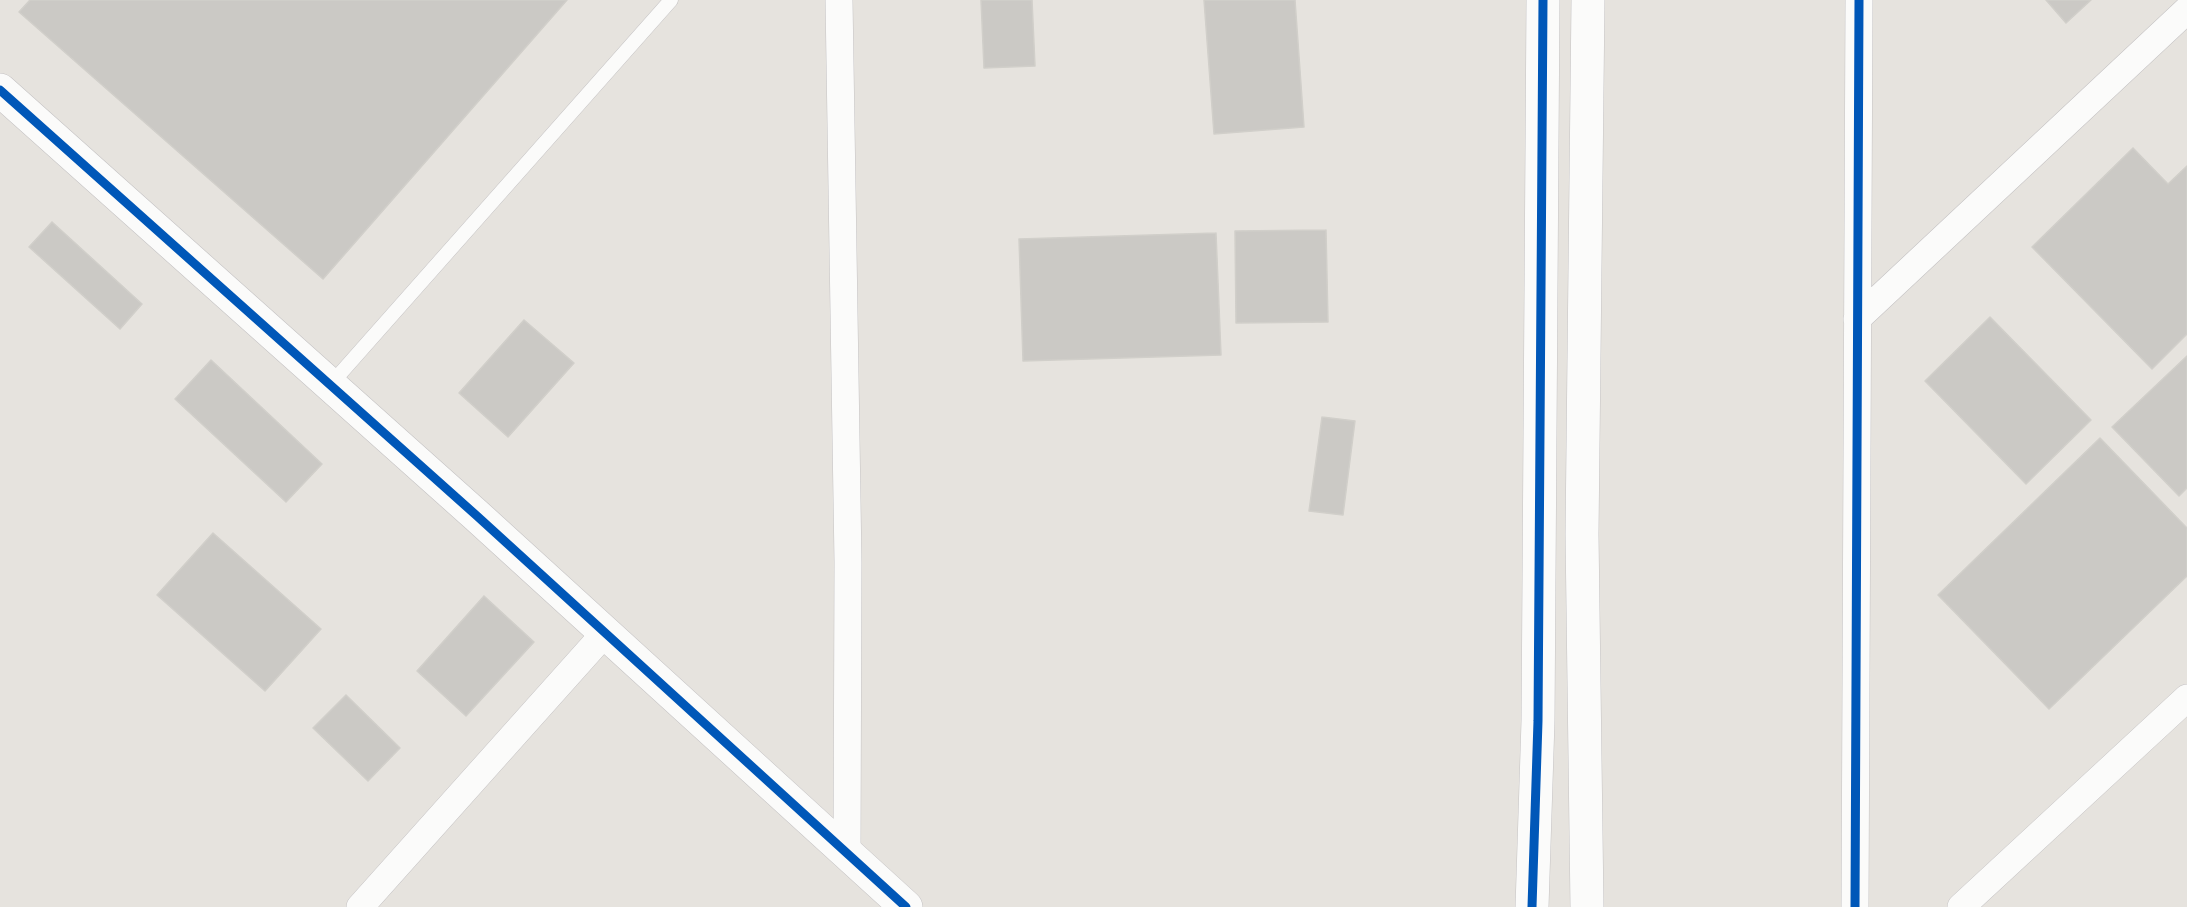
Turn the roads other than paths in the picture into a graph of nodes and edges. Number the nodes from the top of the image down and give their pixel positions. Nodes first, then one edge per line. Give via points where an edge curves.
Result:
1 (672, 0) edge
2 (840, 0) edge
3 (1543, 0) edge
4 (1588, 0) edge
5 (1859, 0) edge
6 (2187, 10) edge
7 (0, 90) edge
8 (1857, 320) junction
9 (330, 385) junction
10 (605, 633) junction
11 (2187, 698) edge
12 (847, 854) junction
13 (896, 904) edge
14 (360, 907) edge
15 (1532, 907) edge
16 (1587, 907) edge
17 (1855, 907) edge
18 (1961, 907) edge

1 - 9 lane
2 - 12 street via 848,562
3 - 15 street via 1538,721
4 - 16 street via 1582,534
5 - 8 street
6 - 8 street
7 - 9 street
8 - 17 street
9 - 10 street
10 - 12 street
10 - 14 street
11 - 18 street
12 - 13 street

